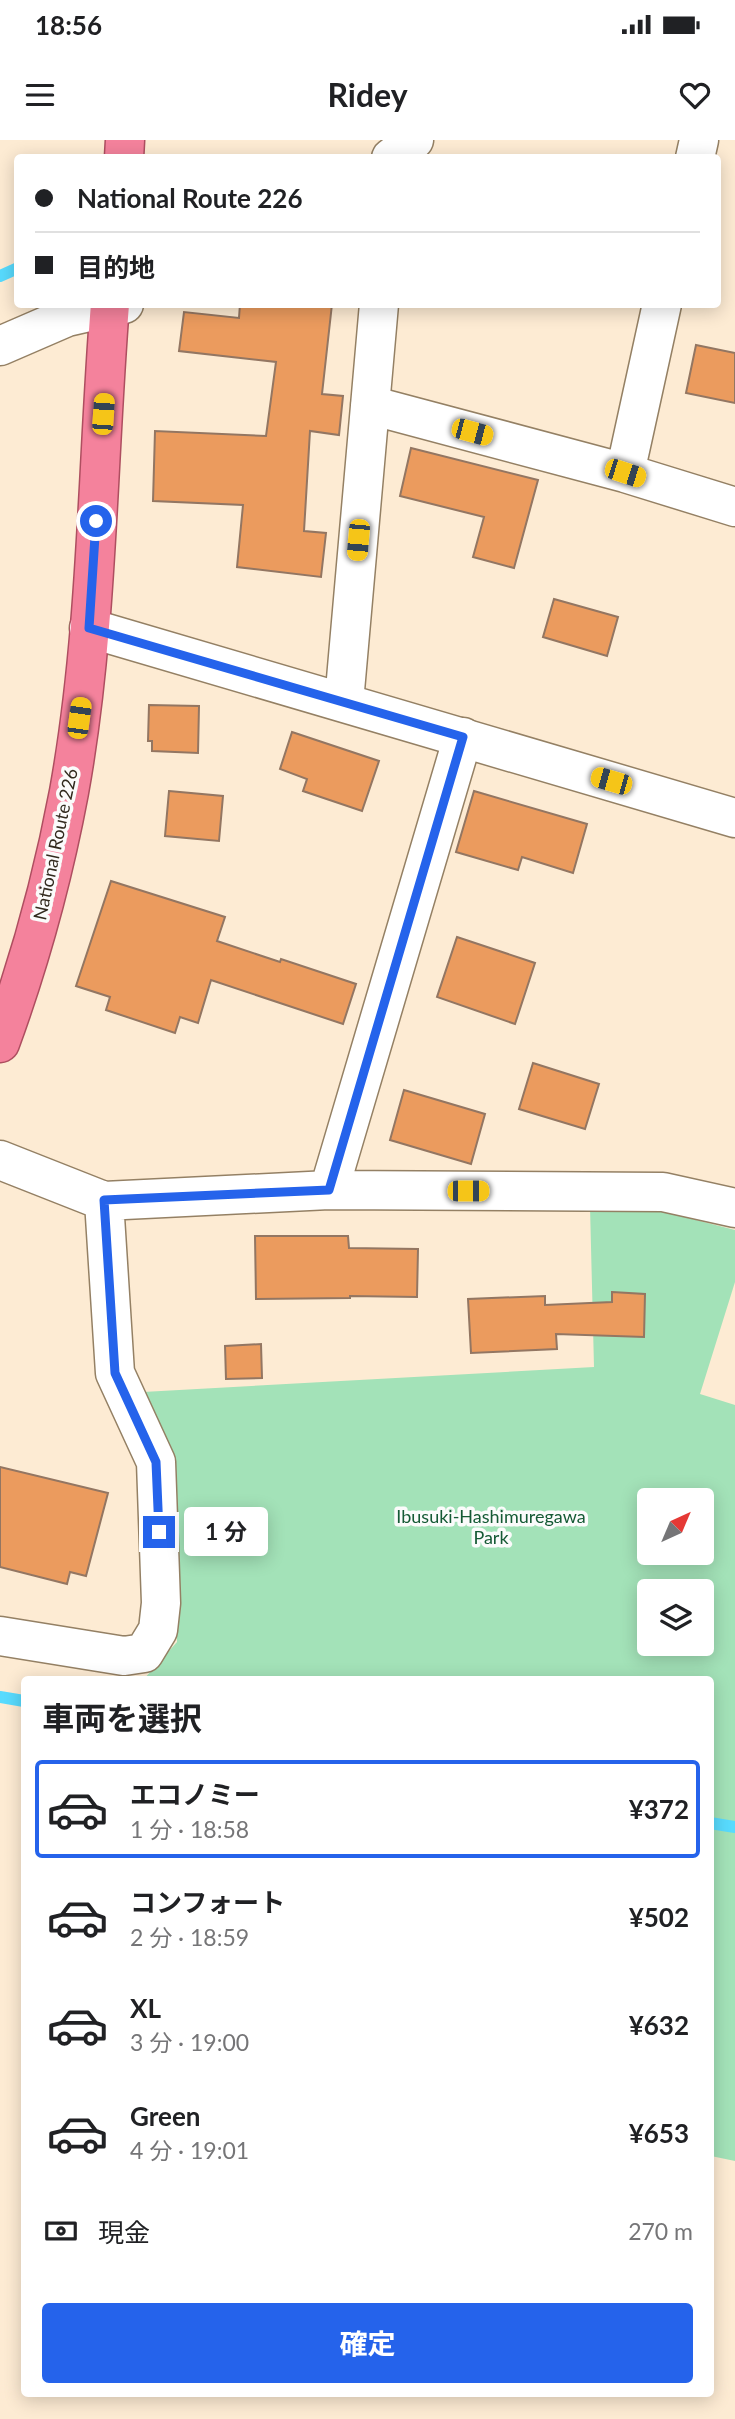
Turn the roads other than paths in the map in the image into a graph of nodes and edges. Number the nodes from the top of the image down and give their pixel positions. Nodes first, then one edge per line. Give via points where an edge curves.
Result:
1 (414, 140) edge
2 (396, 154) edge
3 (106, 308) edge
4 (115, 308) edge
5 (379, 308) edge
6 (661, 308) edge
7 (0, 346) edge
8 (370, 405) junction
9 (625, 473) junction
10 (735, 507) edge
11 (89, 628) junction
12 (344, 702) junction
13 (463, 737) junction
14 (735, 818) edge
15 (0, 1043) edge
16 (0, 1160) edge
17 (329, 1190) junction
18 (104, 1200) junction
19 (735, 1208) edge
20 (0, 1636) edge

1 - 2 street
3 - 7 street via 66,317
4 - 11 highway, National Route 226
5 - 8 street
6 - 9 street
8 - 9 street
8 - 12 street
9 - 10 street
11 - 12 street
11 - 15 highway, National Route 226 via 69,791 47,895
12 - 13 street
13 - 14 street
13 - 17 street
16 - 18 street
17 - 18 street
17 - 19 street via 663,1192
18 - 20 street via 115,1373 156,1462 158,1630 144,1653 124,1656

